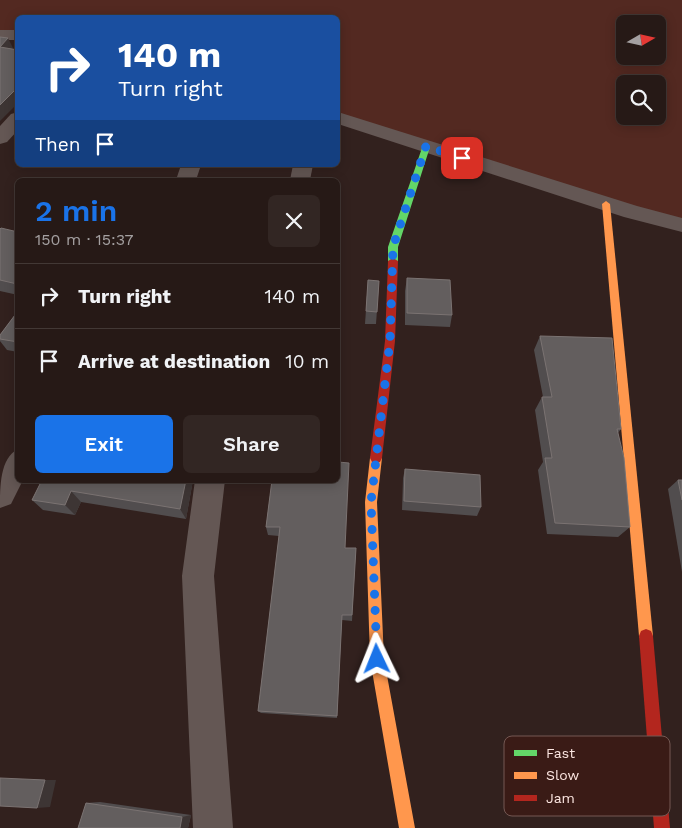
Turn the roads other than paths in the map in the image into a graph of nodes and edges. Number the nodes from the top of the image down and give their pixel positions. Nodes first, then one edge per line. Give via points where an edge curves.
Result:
1 (0, 35) edge
2 (15, 35) edge
3 (340, 119) edge
4 (15, 121) edge
5 (0, 138) edge
6 (426, 146) junction
7 (606, 204) junction
8 (682, 225) edge
9 (15, 467) edge
10 (210, 483) edge
11 (0, 494) edge
12 (654, 736) edge
13 (213, 828) edge
14 (407, 828) edge

1 - 2 street
3 - 6 street
4 - 5 street
6 - 7 street
6 - 14 street via 393,247 390,341 371,502 377,659
7 - 8 street
7 - 12 street
9 - 11 street
10 - 13 street via 198,576

